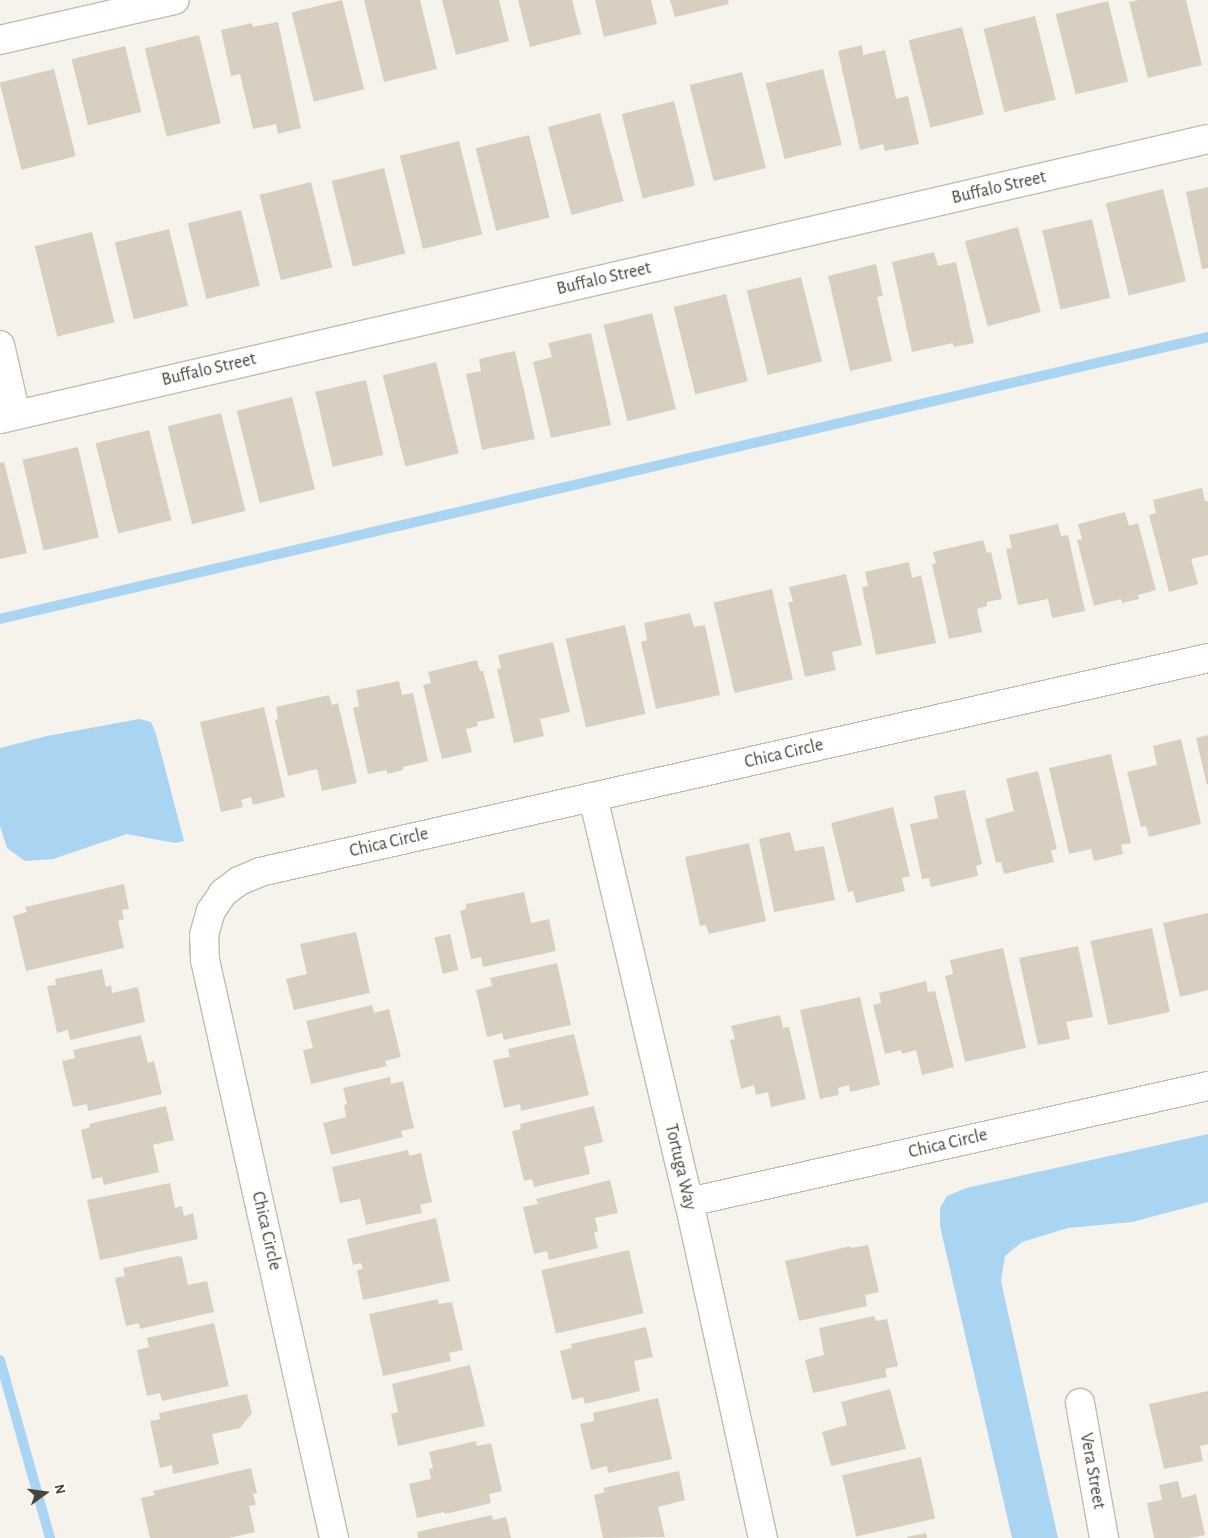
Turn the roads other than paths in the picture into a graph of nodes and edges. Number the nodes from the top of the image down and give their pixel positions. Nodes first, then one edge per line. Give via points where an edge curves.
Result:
1 (174, 0) edge
2 (0, 40) edge
3 (1208, 139) edge
4 (0, 345) edge
5 (8, 417) edge
6 (1208, 658) edge
7 (593, 797) junction
8 (1208, 1086) edge
9 (689, 1202) junction
10 (1080, 1403) dead end
11 (334, 1538) edge
12 (764, 1538) edge
13 (1104, 1538) edge

1 - 2 street
3 - 5 street, Buffalo Street
4 - 5 street
6 - 7 street, Chica Circle
7 - 9 street, Tortuga Way
7 - 11 street, Chica Circle via 260,872 239,881 223,893 211,911 204,935 206,960
8 - 9 street, Chica Circle
9 - 12 street, Tortuga Way
10 - 13 street, Vera Street

